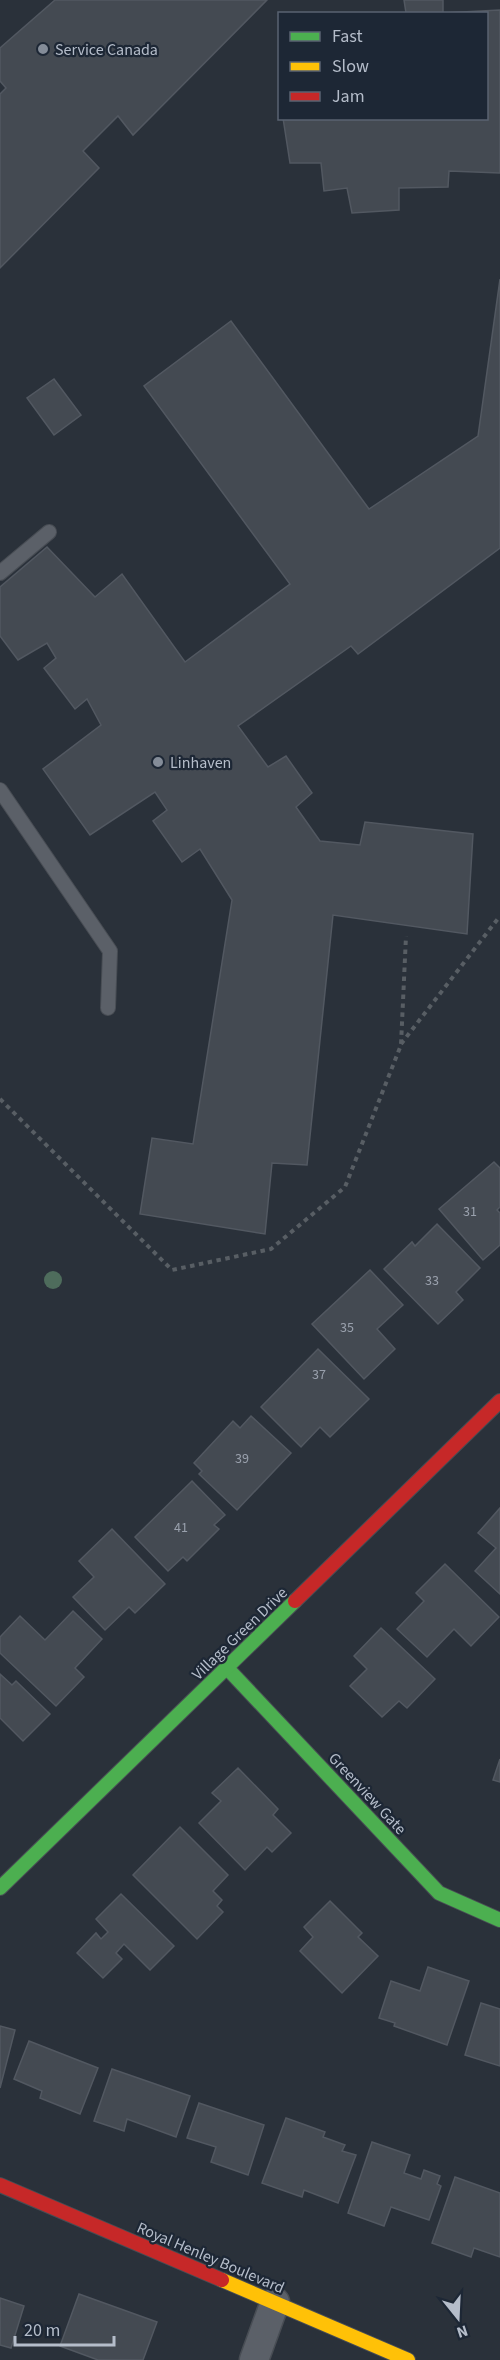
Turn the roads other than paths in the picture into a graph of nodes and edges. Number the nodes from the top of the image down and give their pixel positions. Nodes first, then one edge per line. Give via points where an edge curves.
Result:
1 (49, 532) dead end
2 (0, 573) edge
3 (0, 790) edge
4 (108, 1008) dead end
5 (500, 1401) edge
6 (227, 1668) junction
7 (0, 1888) edge
8 (500, 1920) edge
9 (0, 2185) edge
10 (275, 2302) junction
11 (254, 2360) edge
12 (408, 2360) edge

1 - 2 lane
3 - 4 lane via 110,951
5 - 6 street, Village Green Drive
6 - 7 street, Village Green Drive
6 - 8 street, Greenview Gate via 439,1893
9 - 10 street, Royal Henley Boulevard
10 - 11 street
10 - 12 street, Royal Henley Boulevard

